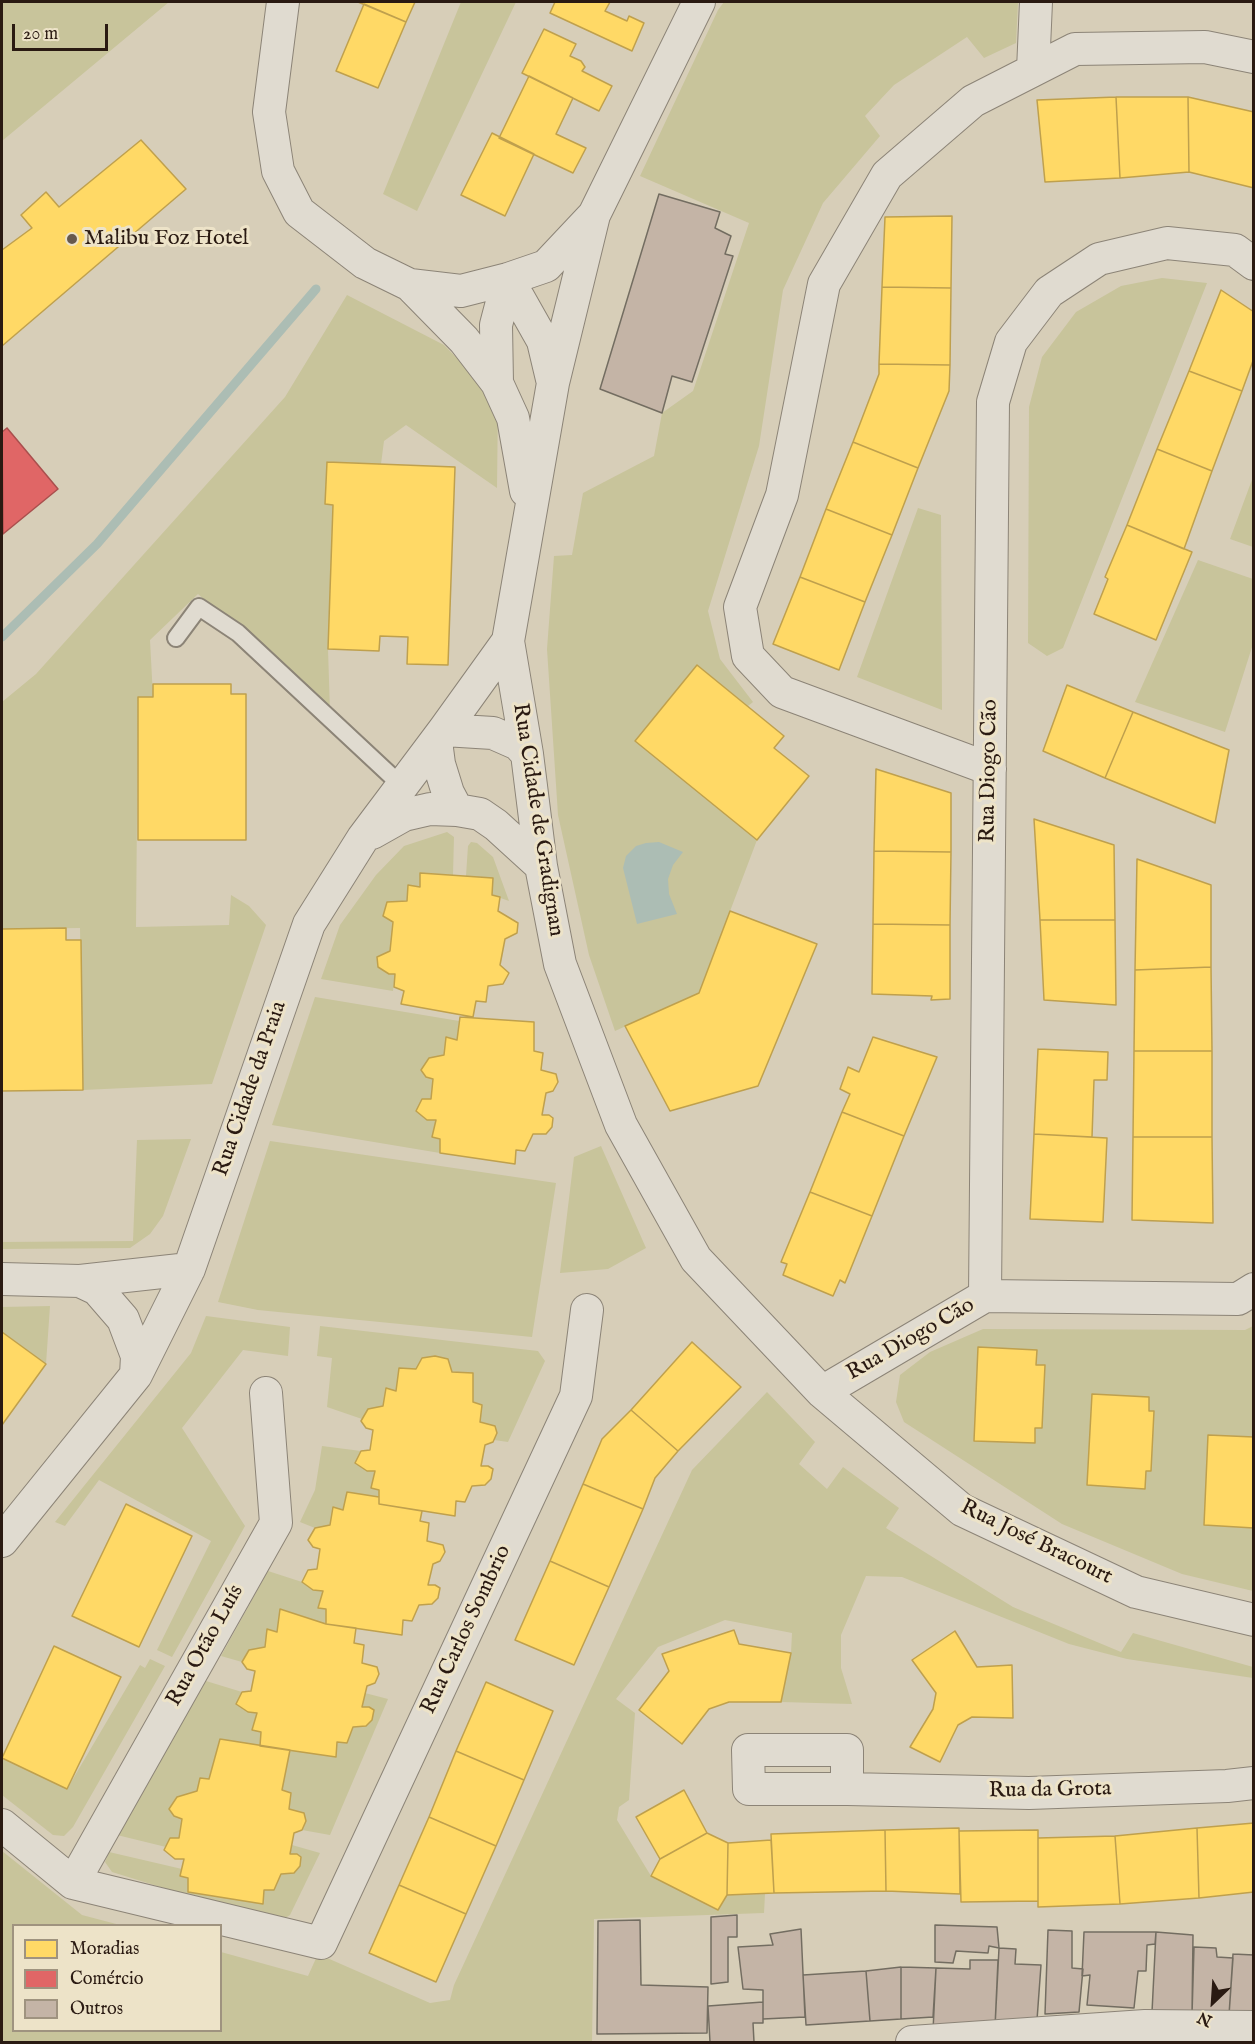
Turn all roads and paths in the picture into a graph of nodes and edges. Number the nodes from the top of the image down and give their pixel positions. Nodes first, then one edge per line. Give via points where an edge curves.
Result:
1 (283, 2) edge
2 (699, 2) edge
3 (1036, 2) edge
4 (1254, 57) edge
5 (1033, 70) junction
6 (594, 215) junction
7 (1254, 264) edge
8 (508, 279) junction
9 (410, 285) junction
10 (497, 383) junction
11 (553, 383) junction
12 (530, 513) junction
13 (176, 638) dead end
14 (508, 641) junction
15 (440, 736) junction
16 (527, 764) junction
17 (990, 769) junction
18 (402, 786) junction
19 (469, 812) junction
20 (363, 838) junction
21 (541, 866) junction
22 (189, 1269) junction
23 (2, 1279) edge
24 (80, 1281) junction
25 (1254, 1289) edge
26 (985, 1296) junction
27 (587, 1310) dead end
28 (795, 1364) joint
29 (136, 1375) junction
30 (822, 1392) junction
31 (266, 1393) dead end
32 (2, 1540) edge
33 (1254, 1620) edge
34 (1254, 1783) edge
35 (847, 1789) dead end
36 (2, 1825) edge
37 (73, 1883) junction
38 (1254, 2027) edge
39 (1144, 2034) edge
40 (912, 2043) edge

1 - 9 street via 269,112 278,171 299,212 365,264
2 - 6 street
3 - 5 street
4 - 5 street via 1205,47 1075,50
5 - 17 street via 973,101 887,175 824,284 782,495 740,606 748,656 782,692
6 - 8 street via 546,266
6 - 11 street, Rua Cidade de Gradignan
7 - 17 street, Rua Diogo Cão via 1235,250 1167,243 1099,260 1049,292 1011,342 993,402
8 - 9 street via 461,291
8 - 10 street via 496,325
8 - 11 street via 543,341
9 - 10 street via 464,340
10 - 12 street via 513,418
11 - 12 street, Rua Cidade de Gradignan
12 - 14 street, Rua Cidade de Gradignan
13 - 18 lane via 199,607 238,633
14 - 15 street, Rua Cidade da Praia
14 - 16 street, Rua Cidade de Gradignan
15 - 16 street via 493,733 518,744
15 - 18 street, Rua Cidade da Praia
15 - 19 street via 439,764 448,793
16 - 19 street via 517,796 507,806 494,812
16 - 21 street, Rua Cidade de Gradignan
17 - 26 street, Rua Diogo Cão
18 - 20 street, Rua Cidade da Praia
19 - 20 street via 430,809 404,815
19 - 21 street via 496,825
20 - 22 street, Rua Cidade da Praia via 309,924
21 - 28 street, Rua Cidade de Gradignan via 560,964 621,1125 696,1259
22 - 24 street
22 - 29 street, Rua Cidade da Praia
23 - 24 street
24 - 29 street via 97,1289 123,1319 136,1356
25 - 26 street via 1238,1299
26 - 30 street, Rua Diogo Cão
27 - 37 street, Rua Carlos Sombrio via 576,1396 321,1943
28 - 30 street, Rua José Bracourt
29 - 32 street, Rua Cidade da Praia
30 - 33 street, Rua José Bracourt via 962,1510 1136,1592
31 - 37 street, Rua Otão Luís via 276,1523
34 - 35 street, Rua da Grota via 1029,1793
36 - 37 street
38 - 39 street
39 - 40 street

